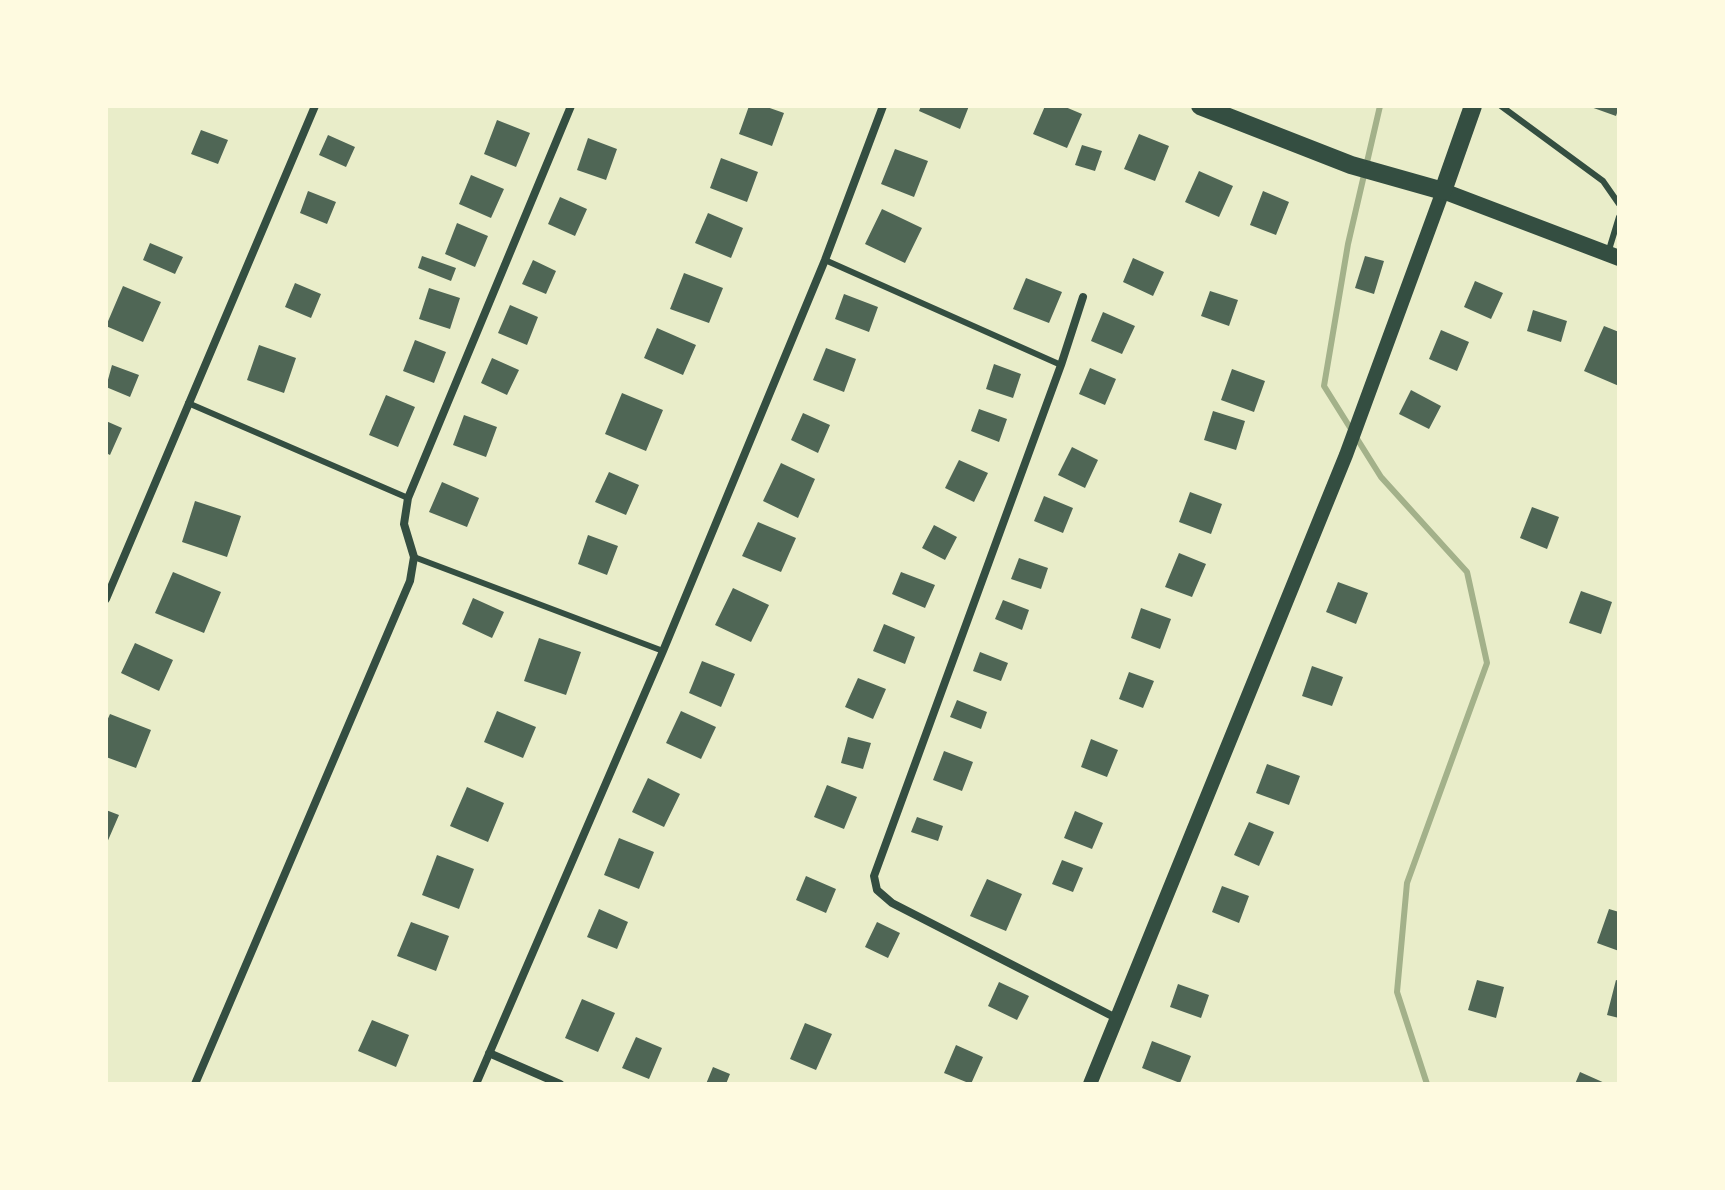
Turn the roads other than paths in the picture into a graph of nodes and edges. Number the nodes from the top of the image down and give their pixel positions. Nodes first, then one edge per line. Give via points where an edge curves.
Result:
1 (315, 106) edge
2 (571, 106) edge
3 (883, 106) edge
4 (1200, 106) edge
5 (1473, 106) edge
6 (1501, 106) edge
7 (1443, 191) junction
8 (1619, 204) edge
9 (1619, 217) edge
10 (1613, 256) edge
11 (825, 260) junction
12 (1083, 297) dead end
13 (1061, 365) junction
14 (188, 403) junction
15 (408, 498) junction
16 (414, 557) junction
17 (106, 599) edge
18 (663, 651) junction
19 (1118, 1019) junction
20 (489, 1053) junction
21 (195, 1084) edge
22 (476, 1084) edge
23 (560, 1084) edge
24 (1090, 1084) edge

1 - 14 street
2 - 15 street
3 - 11 street
4 - 7 main road via 1351,165
5 - 7 main road
6 - 8 lane via 1603,181
7 - 10 main road
7 - 19 street via 1346,455
9 - 10 lane
11 - 13 lane
11 - 18 street
12 - 13 street
13 - 19 street via 874,876 877,890 892,903
14 - 15 lane
14 - 17 street
15 - 16 street via 404,524
16 - 18 lane
16 - 21 street via 410,581
18 - 20 street
19 - 24 street
20 - 22 street
20 - 23 street

